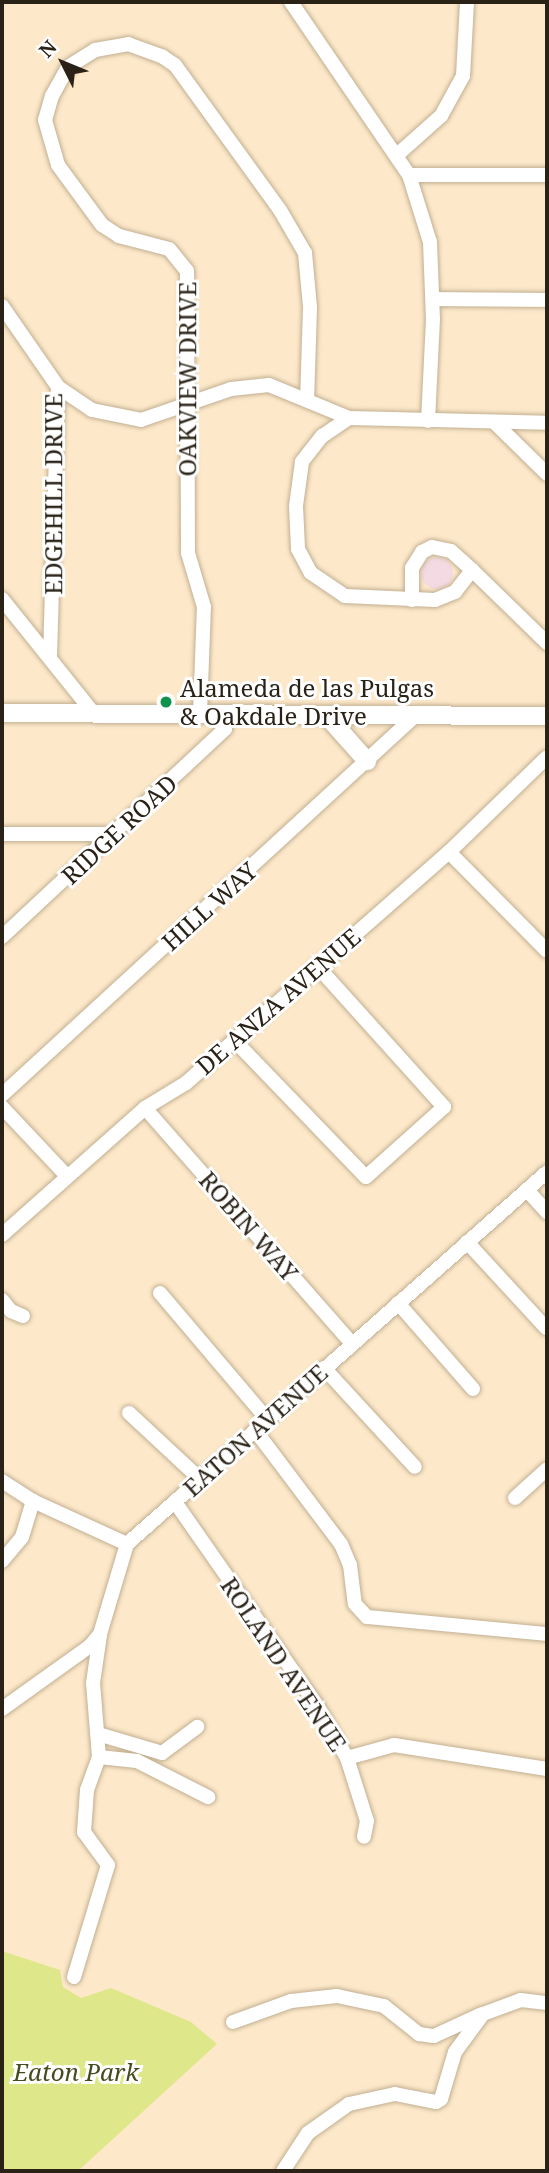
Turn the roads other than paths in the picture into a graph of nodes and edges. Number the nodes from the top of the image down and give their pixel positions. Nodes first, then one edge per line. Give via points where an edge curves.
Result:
1 (291, 2) edge
2 (467, 2) edge
3 (397, 155) junction
4 (409, 175) junction
5 (547, 175) edge
6 (433, 299) junction
7 (547, 300) edge
8 (2, 306) edge
9 (58, 387) junction
10 (307, 400) junction
11 (186, 407) junction
12 (349, 418) junction
13 (428, 421) junction
14 (495, 423) junction
15 (547, 423) edge
16 (547, 474) edge
17 (472, 570) junction
18 (2, 598) edge
19 (412, 600) junction
20 (547, 643) edge
21 (50, 656) junction
22 (2, 713) edge
23 (94, 713) junction
24 (200, 714) junction
25 (227, 715) junction
26 (326, 715) junction
27 (415, 716) junction
28 (547, 716) edge
29 (547, 757) edge
30 (367, 761) junction
31 (2, 834) edge
32 (114, 834) junction
33 (449, 852) junction
34 (2, 937) edge
35 (547, 951) edge
36 (317, 966) junction
37 (233, 1040) junction
38 (2, 1096) edge
39 (2, 1107) edge
40 (145, 1108) junction
41 (547, 1172) edge
42 (65, 1174) junction
43 (527, 1191) junction
44 (547, 1212) edge
45 (2, 1235) edge
46 (467, 1242) junction
47 (160, 1293) dead end
48 (2, 1300) edge
49 (398, 1303) junction
50 (23, 1316) dead end
51 (546, 1328) edge
52 (352, 1344) junction
53 (324, 1368) junction
54 (473, 1389) dead end
55 (129, 1413) dead end
56 (267, 1419) junction
57 (255, 1430) junction
58 (415, 1467) dead end
59 (547, 1469) edge
60 (200, 1479) junction
61 (2, 1481) edge
62 (515, 1498) dead end
63 (33, 1501) junction
64 (175, 1502) junction
65 (127, 1544) junction
66 (2, 1561) edge
67 (100, 1634) junction
68 (545, 1634) dead end
69 (2, 1709) edge
70 (197, 1727) dead end
71 (98, 1734) junction
72 (99, 1757) junction
73 (347, 1758) junction
74 (547, 1769) edge
75 (208, 1797) dead end
76 (364, 1837) dead end
77 (74, 1977) dead end
78 (547, 2003) edge
79 (483, 2014) junction
80 (233, 2022) dead end
81 (283, 2171) edge

1 - 3 street
2 - 3 street via 463,76 441,116
3 - 4 street
4 - 5 street
4 - 6 street via 430,242
6 - 7 street
6 - 13 street
8 - 9 street, EDGEHILL DRIVE
9 - 11 street via 92,410 141,420
9 - 21 street, EDGEHILL DRIVE
10 - 11 street via 269,385 247,386
10 - 11 street, OAKVIEW DRIVE via 310,307 305,253 280,210 175,65 149,49 128,44 96,50 68,67 52,96 45,120 49,147 102,225 119,236 157,242 178,256 187,271
10 - 12 street
11 - 24 street, OAKVIEW DRIVE via 188,553 204,607
12 - 13 street
12 - 19 street via 322,436 302,462 296,506 298,549 311,573 345,596
13 - 14 street
14 - 15 street
14 - 16 street
17 - 19 street via 447,597
17 - 19 street via 442,546 432,547 422,552 412,568
17 - 20 street
18 - 21 street
21 - 23 street
22 - 23 main road
23 - 24 main road
24 - 25 main road
25 - 26 main road
25 - 32 street, RIDGE ROAD via 225,729
26 - 27 main road
26 - 30 main road
27 - 28 main road
27 - 30 street, HILL WAY
29 - 33 street, DE ANZA AVENUE
30 - 38 street, HILL WAY
31 - 32 street
32 - 34 street, RIDGE ROAD
33 - 35 street
33 - 36 street, DE ANZA AVENUE
36 - 37 street, DE ANZA AVENUE
36 - 37 street via 444,1107 366,1177
37 - 40 street, DE ANZA AVENUE via 186,1083
39 - 42 street
40 - 42 street, DE ANZA AVENUE
40 - 52 street, ROBIN WAY
41 - 43 street, EATON AVENUE
42 - 45 street, DE ANZA AVENUE
43 - 44 street
43 - 46 street, EATON AVENUE
46 - 49 street, EATON AVENUE
46 - 51 street
47 - 56 street
48 - 50 street
49 - 52 street, EATON AVENUE
49 - 54 street
52 - 53 street, EATON AVENUE
53 - 56 street, EATON AVENUE
53 - 58 street
55 - 60 street
56 - 57 street, EATON AVENUE
57 - 60 street, EATON AVENUE
57 - 68 street via 341,1544 350,1565 355,1604 367,1617
59 - 62 street
60 - 64 street, EATON AVENUE
61 - 63 street
63 - 65 street
63 - 66 street via 22,1537
64 - 65 street, EATON AVENUE
64 - 73 street, ROLAND AVENUE via 318,1707
65 - 67 street
67 - 69 street
67 - 71 street via 93,1684
70 - 71 street via 162,1753
71 - 72 street
72 - 75 street via 137,1762
72 - 77 street via 87,1790 84,1832 108,1865
73 - 74 street via 394,1745
73 - 76 street, ROLAND AVENUE via 367,1821
78 - 79 street via 521,2000
79 - 80 street via 434,2036 419,2034 384,2006 337,1996 291,2001
79 - 81 street via 455,2052 441,2099 436,2102 395,2094 349,2104 308,2133

